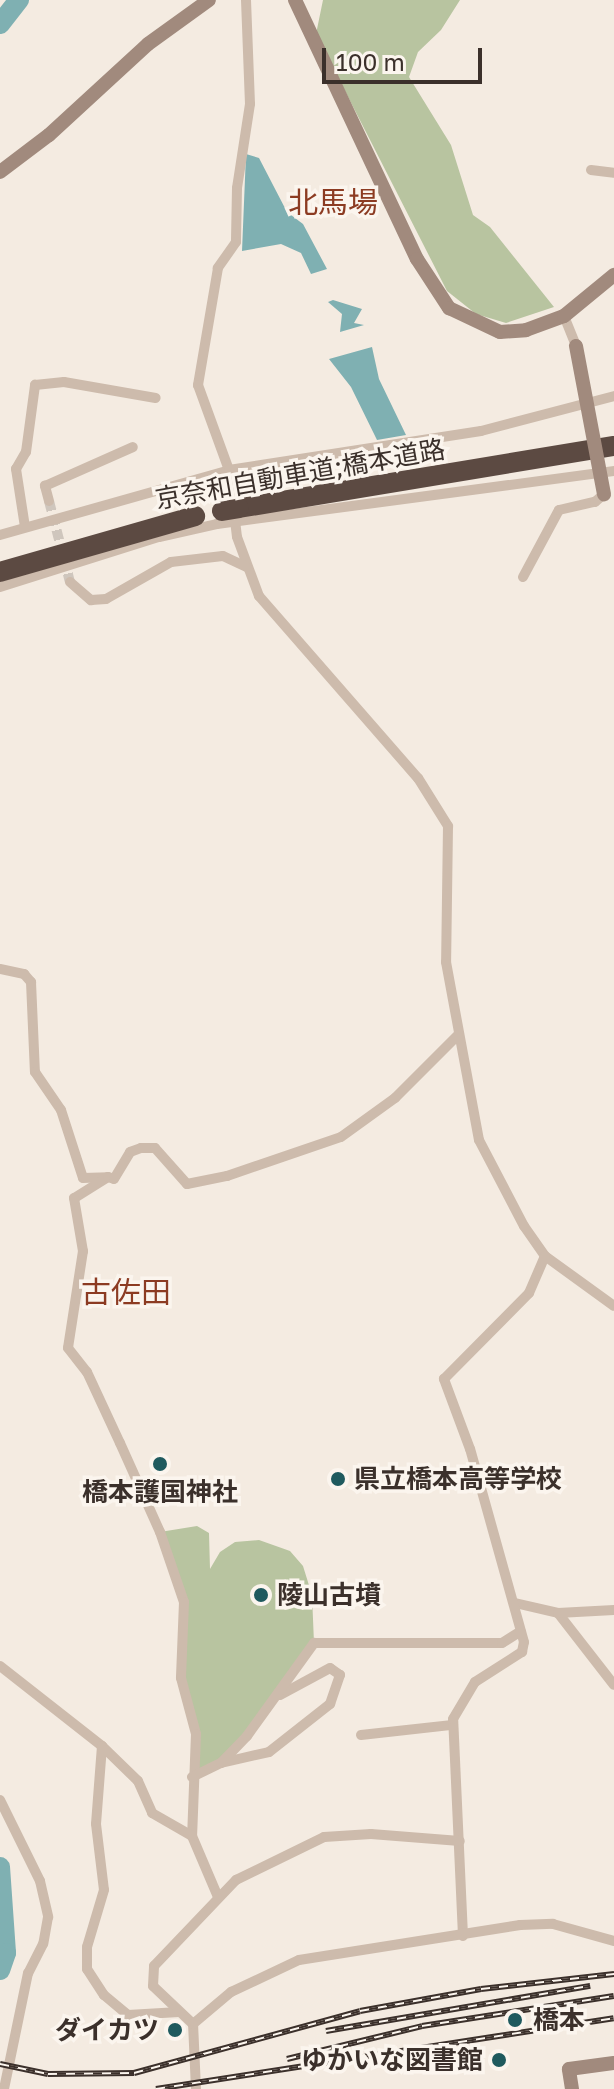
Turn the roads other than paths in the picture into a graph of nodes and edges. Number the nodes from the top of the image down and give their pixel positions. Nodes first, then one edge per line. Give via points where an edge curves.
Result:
1 (209, 0) edge
2 (246, 0) edge
3 (295, 0) edge
4 (591, 170) dead end
5 (0, 172) edge
6 (614, 173) edge
7 (614, 275) edge
8 (564, 316) junction
9 (576, 346) joint
10 (614, 396) edge
11 (156, 398) dead end
12 (614, 446) edge
13 (133, 447) dead end
14 (229, 470) junction
15 (614, 471) edge
16 (604, 494) joint
17 (49, 501) dead end
18 (231, 514) junction
19 (25, 527) junction
20 (0, 535) edge
21 (248, 569) junction
22 (0, 572) edge
23 (523, 577) dead end
24 (70, 582) dead end
25 (0, 587) edge
26 (0, 969) edge
27 (457, 1036) junction
28 (108, 1177) junction
29 (545, 1256) junction
30 (614, 1306) edge
31 (515, 1603) junction
32 (614, 1610) edge
33 (558, 1613) junction
34 (521, 1631) junction
35 (0, 1666) edge
36 (614, 1685) edge
37 (275, 1698) junction
38 (452, 1725) junction
39 (361, 1735) dead end
40 (102, 1746) junction
41 (221, 1763) junction
42 (192, 1777) junction
43 (0, 1800) edge
44 (192, 1836) junction
45 (460, 1841) junction
46 (218, 1897) junction
47 (463, 1936) junction
48 (614, 1941) edge
49 (179, 2012) junction
50 (193, 2024) junction
51 (614, 2063) edge
52 (4, 2089) edge
53 (196, 2089) edge
54 (572, 2089) edge

1 - 5 street via 148,44 49,135
2 - 14 street via 250,104 237,188 236,242 218,268 198,385
3 - 8 street via 436,293 459,317 500,332 526,330
4 - 6 street
7 - 8 street
8 - 9 street
9 - 16 street, bridge
10 - 14 street via 445,437
11 - 19 street via 64,382 35,385 26,452 16,469
12 - 18 highway, 京奈和自動車道;橋本道路
13 - 17 street via 45,486
14 - 18 street
14 - 19 street
15 - 18 street
16 - 23 street via 595,502 559,510
18 - 21 street
18 - 22 highway, 京奈和自動車道;橋本道路, bridge via 195,516
18 - 25 street
19 - 20 street
21 - 24 street via 223,556 171,562 106,599 84,596
21 - 27 street via 259,596 418,778 448,826 442,921
26 - 28 street via 24,974 31,982 35,1072 61,1110 83,1178
27 - 28 street via 395,1098 341,1137 227,1176 187,1184 155,1148 141,1148 130,1152 114,1179
27 - 29 street via 479,1140
28 - 42 street via 74,1198 83,1251 68,1348 87,1372 120,1443 184,1602 181,1678 196,1734
29 - 30 street
29 - 31 street via 529,1293 444,1379
31 - 33 street
31 - 34 street
32 - 33 street
33 - 36 street
34 - 37 street via 502,1643 314,1643
34 - 38 street via 522,1652 475,1682
35 - 40 street
37 - 41 street
37 - 41 street via 330,1668 340,1675 330,1704 269,1752
38 - 39 street
38 - 45 street
40 - 44 street via 138,1781 152,1813
40 - 49 street via 96,1824 104,1890 87,1947 87,1969 104,1995 128,2015
41 - 42 street
42 - 44 street
43 - 52 street via 40,1881 48,1917 43,1944 28,1973
44 - 46 street
45 - 46 street via 371,1834 324,1837 270,1860
45 - 47 street
46 - 49 street via 154,1966 153,1986
47 - 48 street via 553,1924
47 - 50 street via 299,1960 231,1992
49 - 50 street
50 - 53 street
51 - 54 street via 569,2069

